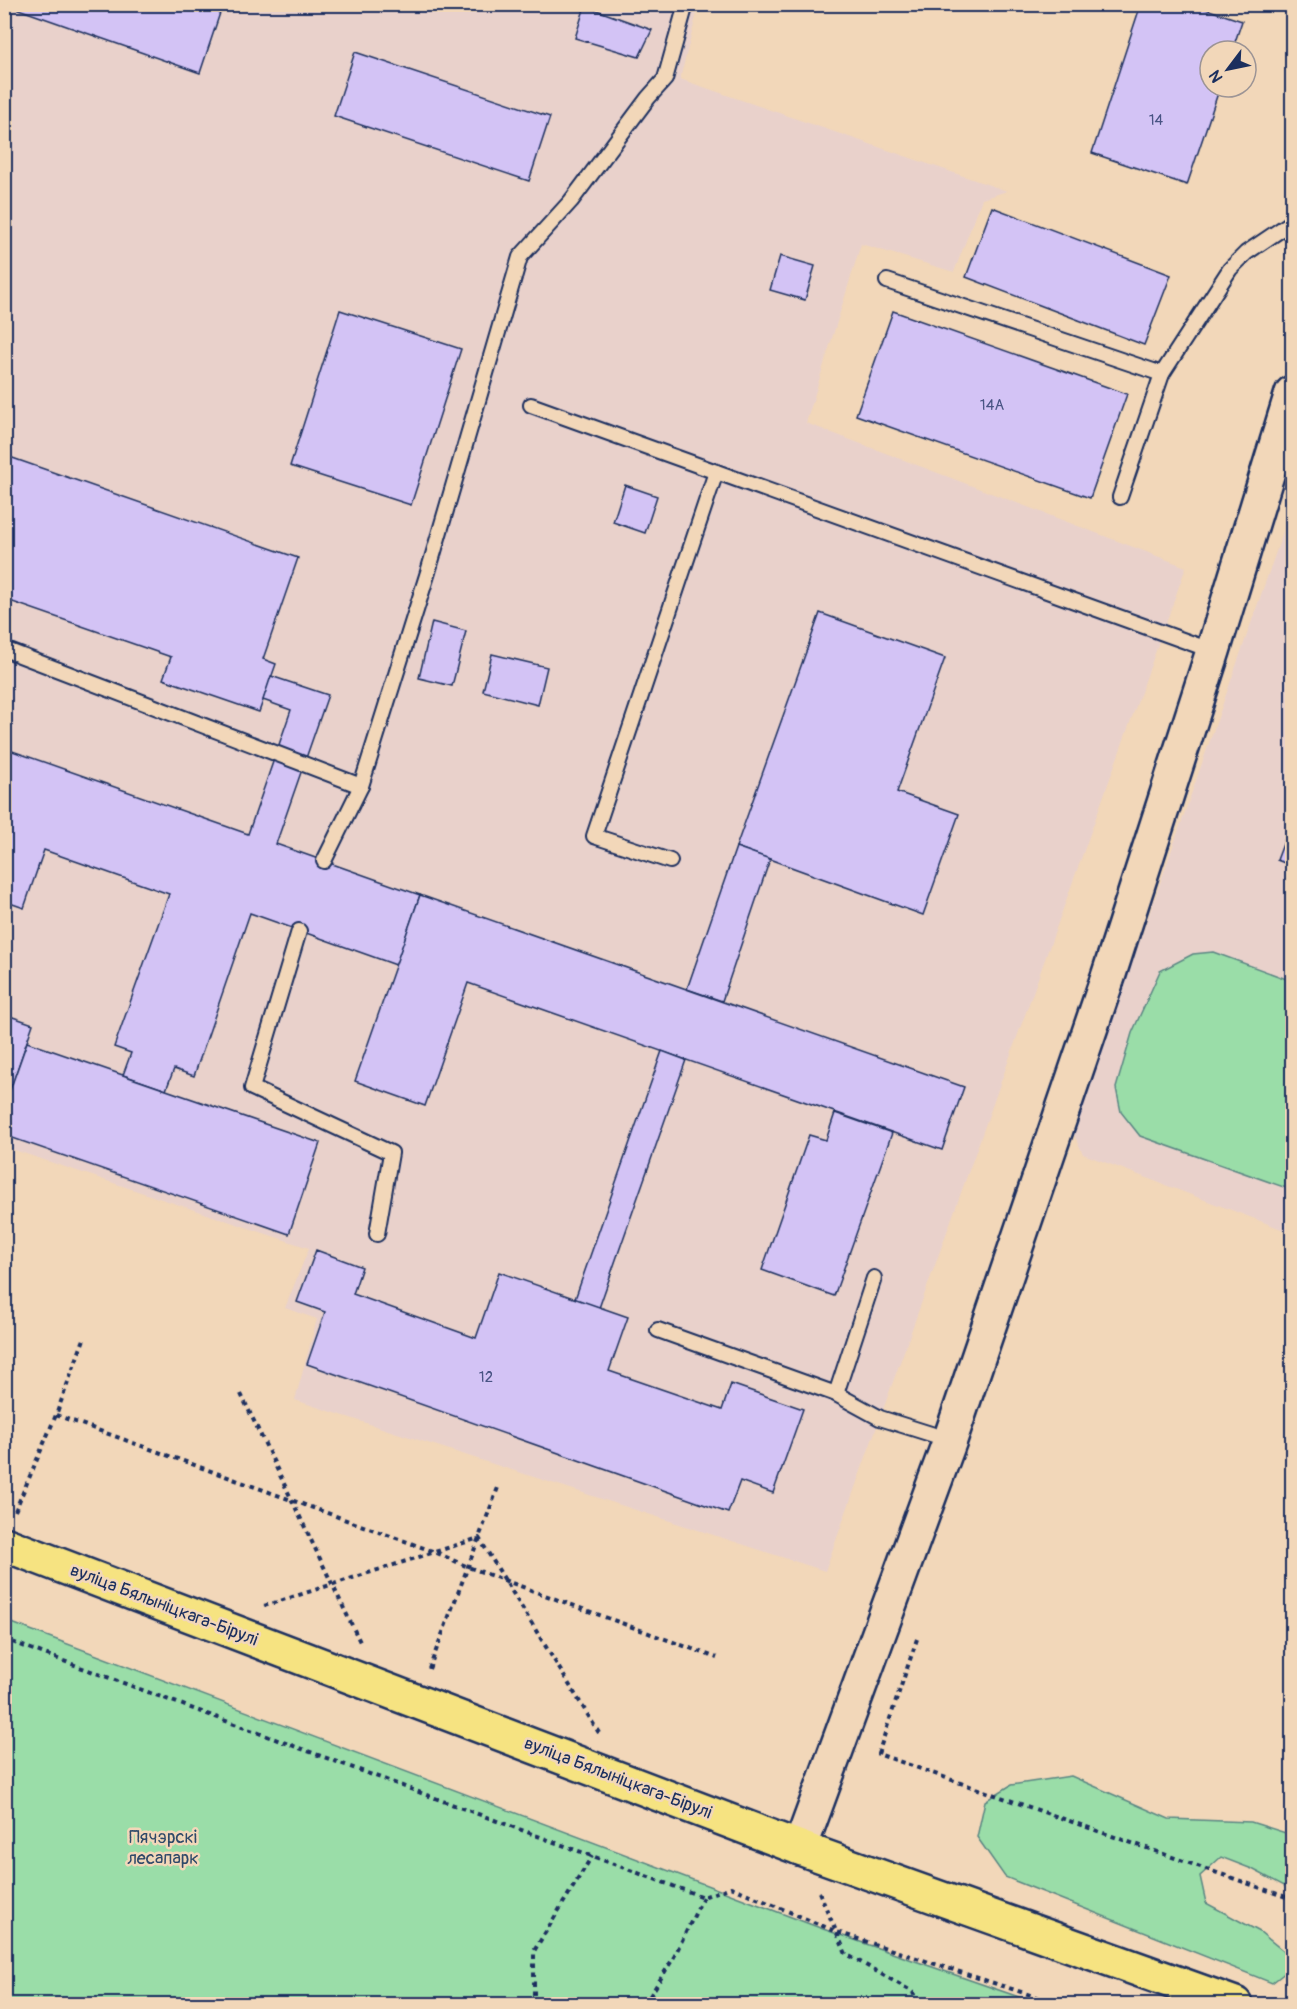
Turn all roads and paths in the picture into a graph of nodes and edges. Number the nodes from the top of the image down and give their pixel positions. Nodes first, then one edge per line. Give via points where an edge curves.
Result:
1 (686, 4) edge
2 (1293, 222) edge
3 (887, 281) dead end
4 (1162, 374) junction
5 (1293, 393) edge
6 (531, 405) dead end
7 (716, 472) junction
8 (1120, 497) dead end
9 (4, 649) edge
10 (1213, 651) junction
11 (361, 786) junction
12 (324, 861) dead end
13 (670, 861) dead end
14 (299, 931) dead end
15 (377, 1234) dead end
16 (874, 1278) dead end
17 (658, 1330) dead end
18 (84, 1339) dead end
19 (241, 1394) dead end
20 (836, 1394) junction
21 (56, 1415) junction
22 (950, 1440) junction
23 (500, 1485) dead end
24 (292, 1500) junction
25 (8, 1532) edge
26 (479, 1538) junction
27 (435, 1552) junction
28 (468, 1567) junction
29 (505, 1580) junction
30 (332, 1584) junction
31 (264, 1606) dead end
32 (920, 1630) dead end
33 (4, 1639) edge
34 (364, 1650) dead end
35 (717, 1658) dead end
36 (427, 1673) dead end
37 (601, 1736) dead end
38 (800, 1848) junction
39 (592, 1856) junction
40 (703, 1897) junction
41 (1293, 1899) edge
42 (837, 1932) junction
43 (534, 2004) edge
44 (645, 2004) edge
45 (917, 2004) edge
46 (1058, 2004) edge
47 (1235, 2004) edge

1 - 11 lane via 665,78 571,201 520,257
2 - 4 lane via 1246,253 1230,269
3 - 4 lane
4 - 8 lane
5 - 10 main road
6 - 7 lane
7 - 10 lane
7 - 13 lane via 594,836
9 - 11 lane
10 - 22 main road via 1109,974
11 - 12 lane
14 - 15 lane via 252,1088 391,1153
16 - 20 lane
17 - 20 lane
18 - 21 path
19 - 24 path
20 - 22 lane via 880,1418
21 - 24 path
21 - 25 path
22 - 38 main road
23 - 26 path
24 - 27 path
24 - 30 path
25 - 38 main road, вуліца Бялыніцкага-Бірулі
26 - 27 path
26 - 28 path
26 - 29 path
27 - 28 path
27 - 30 path
28 - 29 path
28 - 36 path
29 - 35 path
29 - 37 path
30 - 31 path
30 - 34 path
32 - 41 path via 878,1754
33 - 39 path
38 - 42 path
38 - 47 main road, вуліца Бялыніцкага-Бірулі
39 - 40 path
39 - 43 path via 534,1952
40 - 42 path via 731,1887
40 - 44 path via 674,1957
42 - 45 path via 846,1954 913,1992
42 - 46 path

